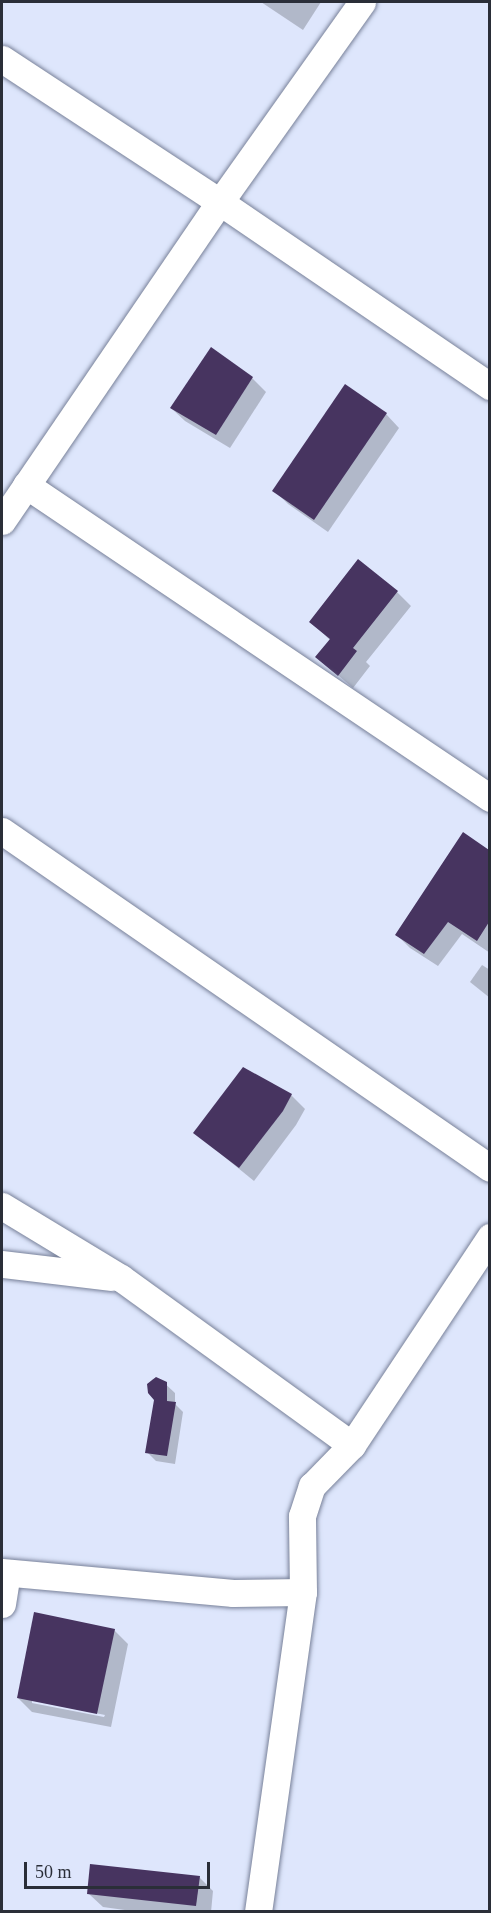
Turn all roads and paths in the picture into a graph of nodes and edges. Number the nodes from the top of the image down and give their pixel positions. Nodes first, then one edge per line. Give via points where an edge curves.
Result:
1 (362, 2) edge
2 (2, 59) edge
3 (220, 202) junction
4 (489, 386) edge
5 (26, 485) junction
6 (2, 521) edge
7 (489, 798) edge
8 (2, 831) edge
9 (489, 1168) edge
10 (2, 1206) edge
11 (489, 1237) edge
12 (2, 1264) edge
13 (121, 1278) junction
14 (352, 1445) junction
15 (4, 1573) edge
16 (303, 1592) junction
17 (2, 1604) edge
18 (258, 1911) edge

1 - 3 street
2 - 3 street
3 - 4 street
3 - 5 street
5 - 6 street
5 - 7 street
8 - 9 street
10 - 13 street
11 - 14 street
12 - 13 street
13 - 14 street
14 - 16 street via 312,1486 302,1516
15 - 16 street via 233,1593
15 - 17 street
16 - 18 street

